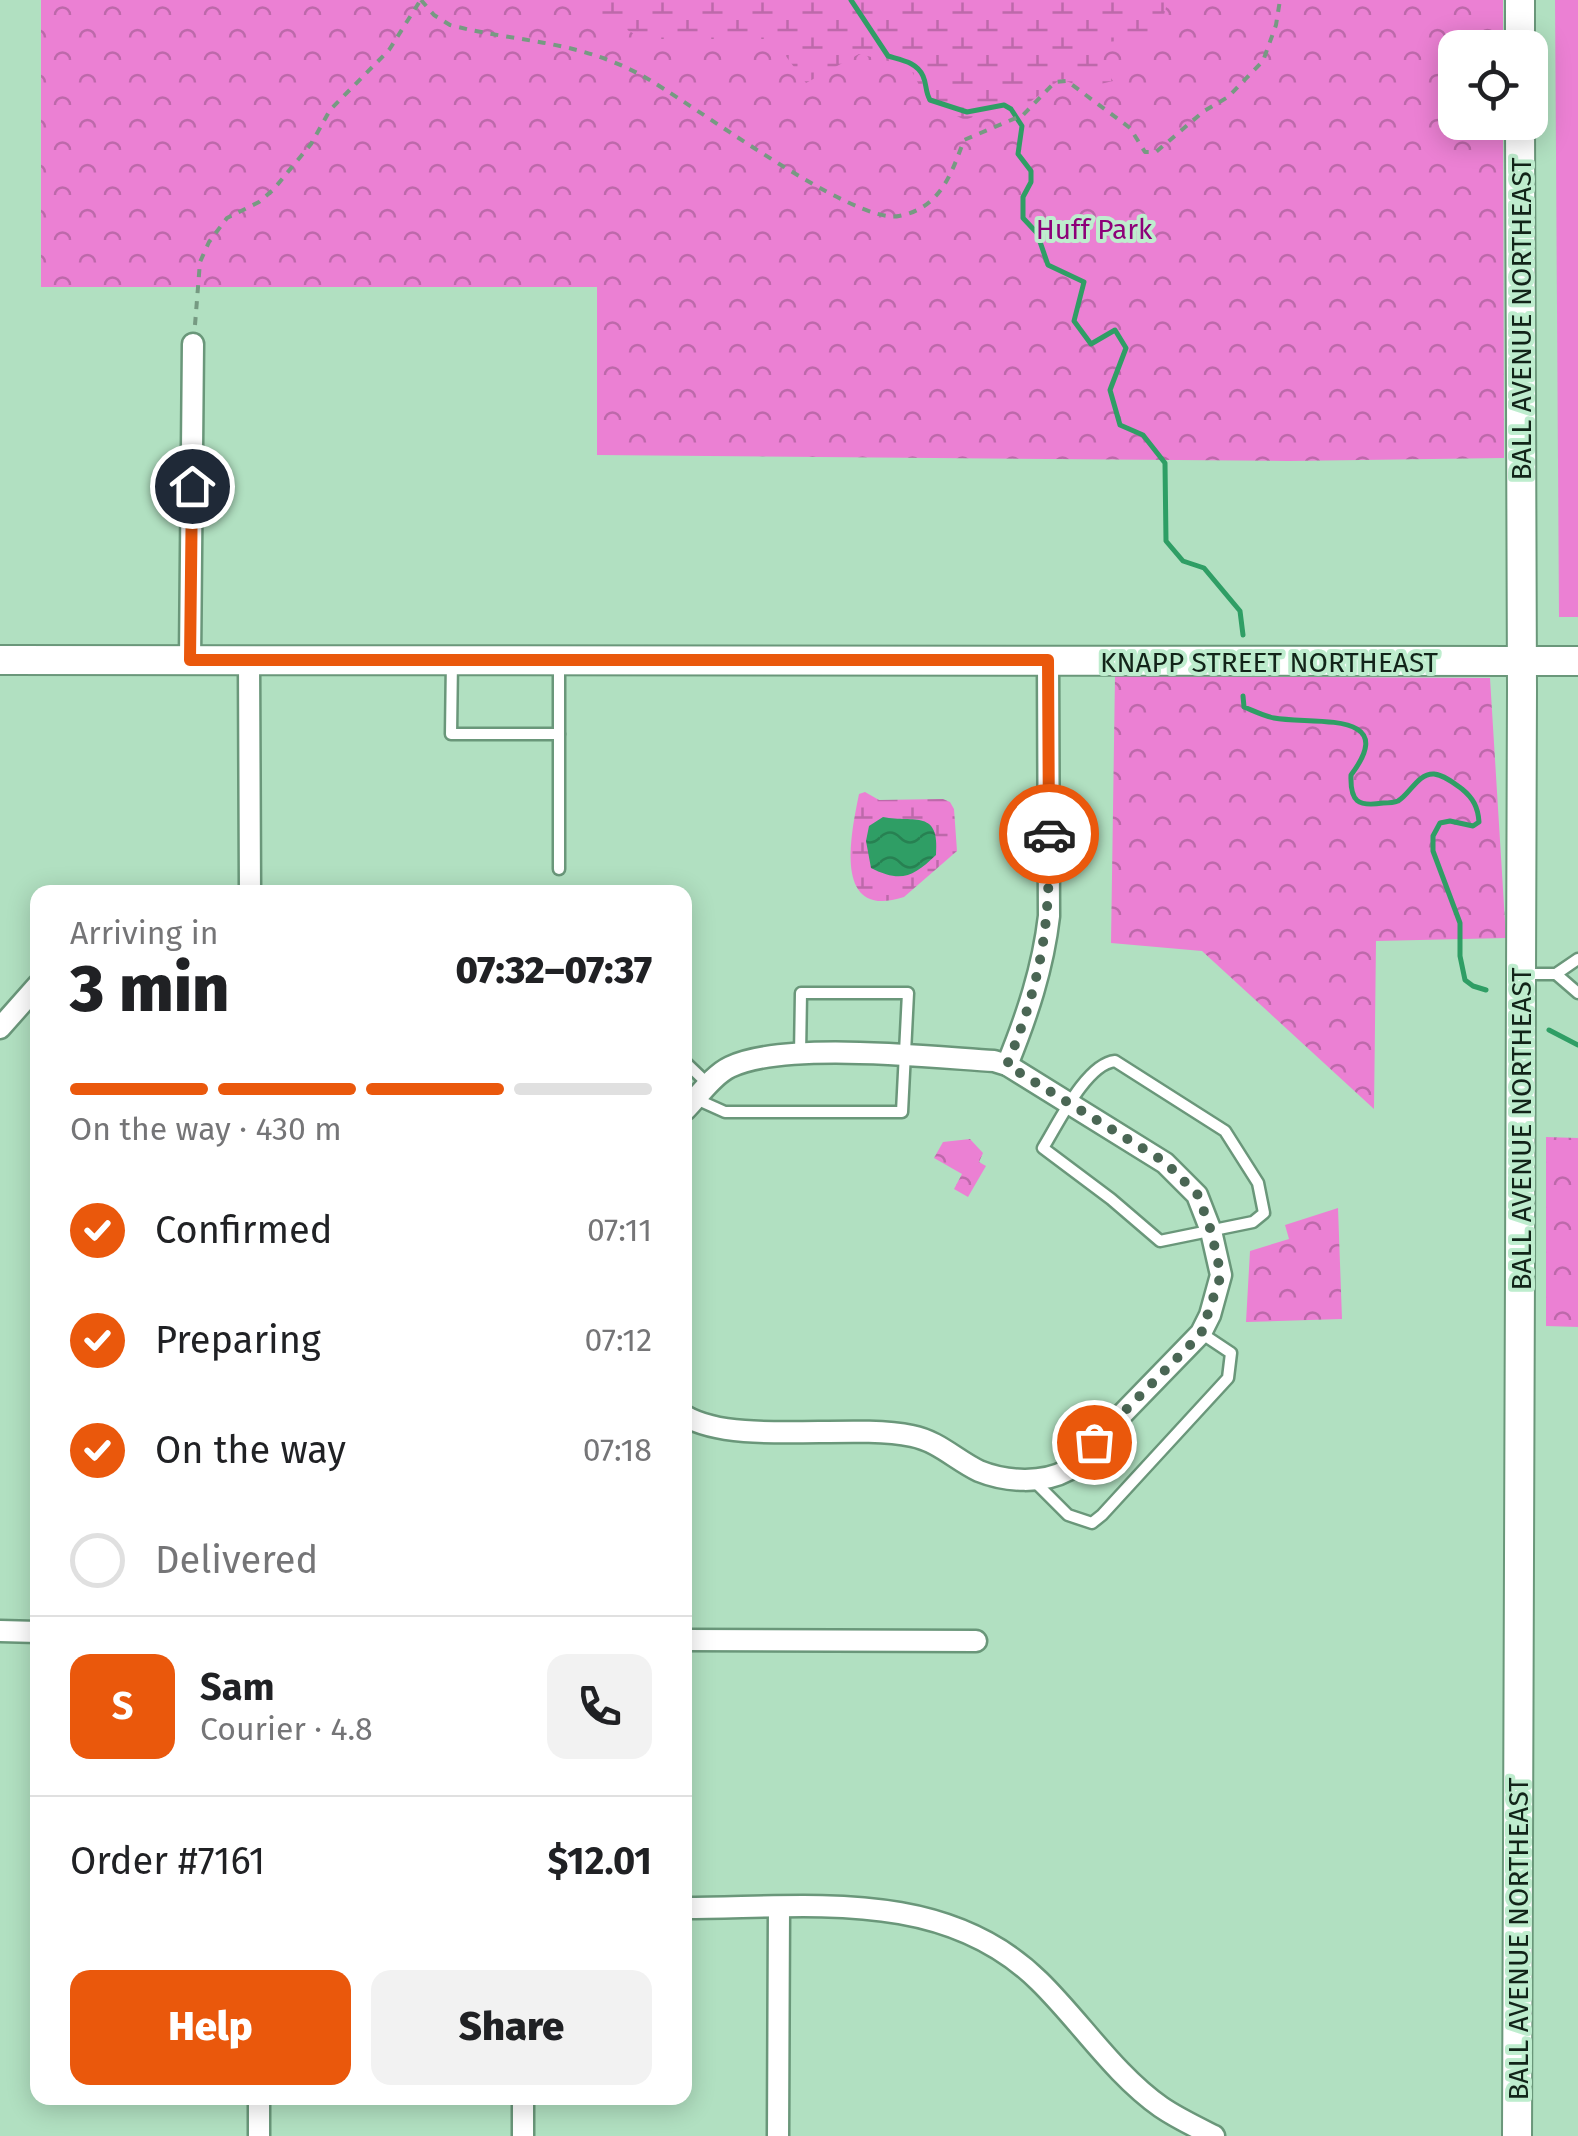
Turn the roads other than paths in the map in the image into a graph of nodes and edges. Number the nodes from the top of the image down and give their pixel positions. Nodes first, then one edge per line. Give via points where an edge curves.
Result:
1 (1520, 0) edge
2 (1520, 30) edge
3 (1520, 140) edge
4 (193, 344) road end
5 (452, 659) junction
6 (0, 660) edge
7 (190, 660) junction
8 (249, 660) junction
9 (560, 660) junction
10 (1048, 660) junction
11 (1522, 662) junction
12 (1578, 662) edge
13 (558, 734) junction
14 (559, 870) dead end
15 (250, 885) edge
16 (1578, 960) edge
17 (1521, 974) junction
18 (1556, 974) junction
19 (30, 994) edge
20 (1578, 994) edge
21 (0, 1028) edge
22 (800, 1054) junction
23 (906, 1056) junction
24 (1007, 1065) junction
25 (697, 1098) edge
26 (1070, 1104) junction
27 (1211, 1231) junction
28 (1201, 1334) junction
29 (692, 1418) edge
30 (1032, 1480) junction
31 (0, 1631) edge
32 (30, 1632) edge
33 (692, 1640) edge
34 (976, 1641) dead end
35 (692, 1908) edge
36 (779, 1908) junction
37 (259, 2105) edge
38 (523, 2105) edge
39 (259, 2136) edge
40 (522, 2136) edge
41 (778, 2136) edge
42 (1214, 2136) edge
43 (1517, 2136) edge

1 - 2 street
3 - 11 street, BALL AVENUE NORTHEAST
4 - 7 street
5 - 8 street, KNAPP STREET NORTHEAST
5 - 9 street, KNAPP STREET NORTHEAST
5 - 13 lane via 451,734
6 - 7 street, KNAPP STREET NORTHEAST
7 - 8 street, KNAPP STREET NORTHEAST
8 - 15 street
9 - 10 street, KNAPP STREET NORTHEAST
9 - 13 lane
10 - 11 street, KNAPP STREET NORTHEAST
10 - 24 street via 1045,948
11 - 12 street, KNAPP STREET NORTHEAST
11 - 17 street, BALL AVENUE NORTHEAST
13 - 14 lane
16 - 18 lane
17 - 18 lane
17 - 43 street, BALL AVENUE NORTHEAST
18 - 20 lane
19 - 21 street
22 - 23 street
22 - 23 lane via 801,992 908,993
22 - 25 street via 764,1054 726,1068
23 - 24 street
23 - 25 lane via 902,1112 725,1112
24 - 26 street
26 - 27 street via 1165,1162 1198,1195
26 - 27 lane via 1043,1148 1160,1242
26 - 27 lane via 1098,1067 1115,1061 1225,1131 1258,1183 1264,1213
27 - 28 street via 1221,1275
28 - 30 street via 1068,1470
28 - 30 lane via 1231,1353 1228,1378 1102,1515 1092,1523 1068,1515
29 - 30 street via 729,1430 896,1433 940,1446 980,1471
31 - 32 street
33 - 34 street
35 - 36 street
36 - 41 street
36 - 42 street via 884,1909 946,1922 986,1940 1038,1979 1159,2105
37 - 39 street
38 - 40 street

